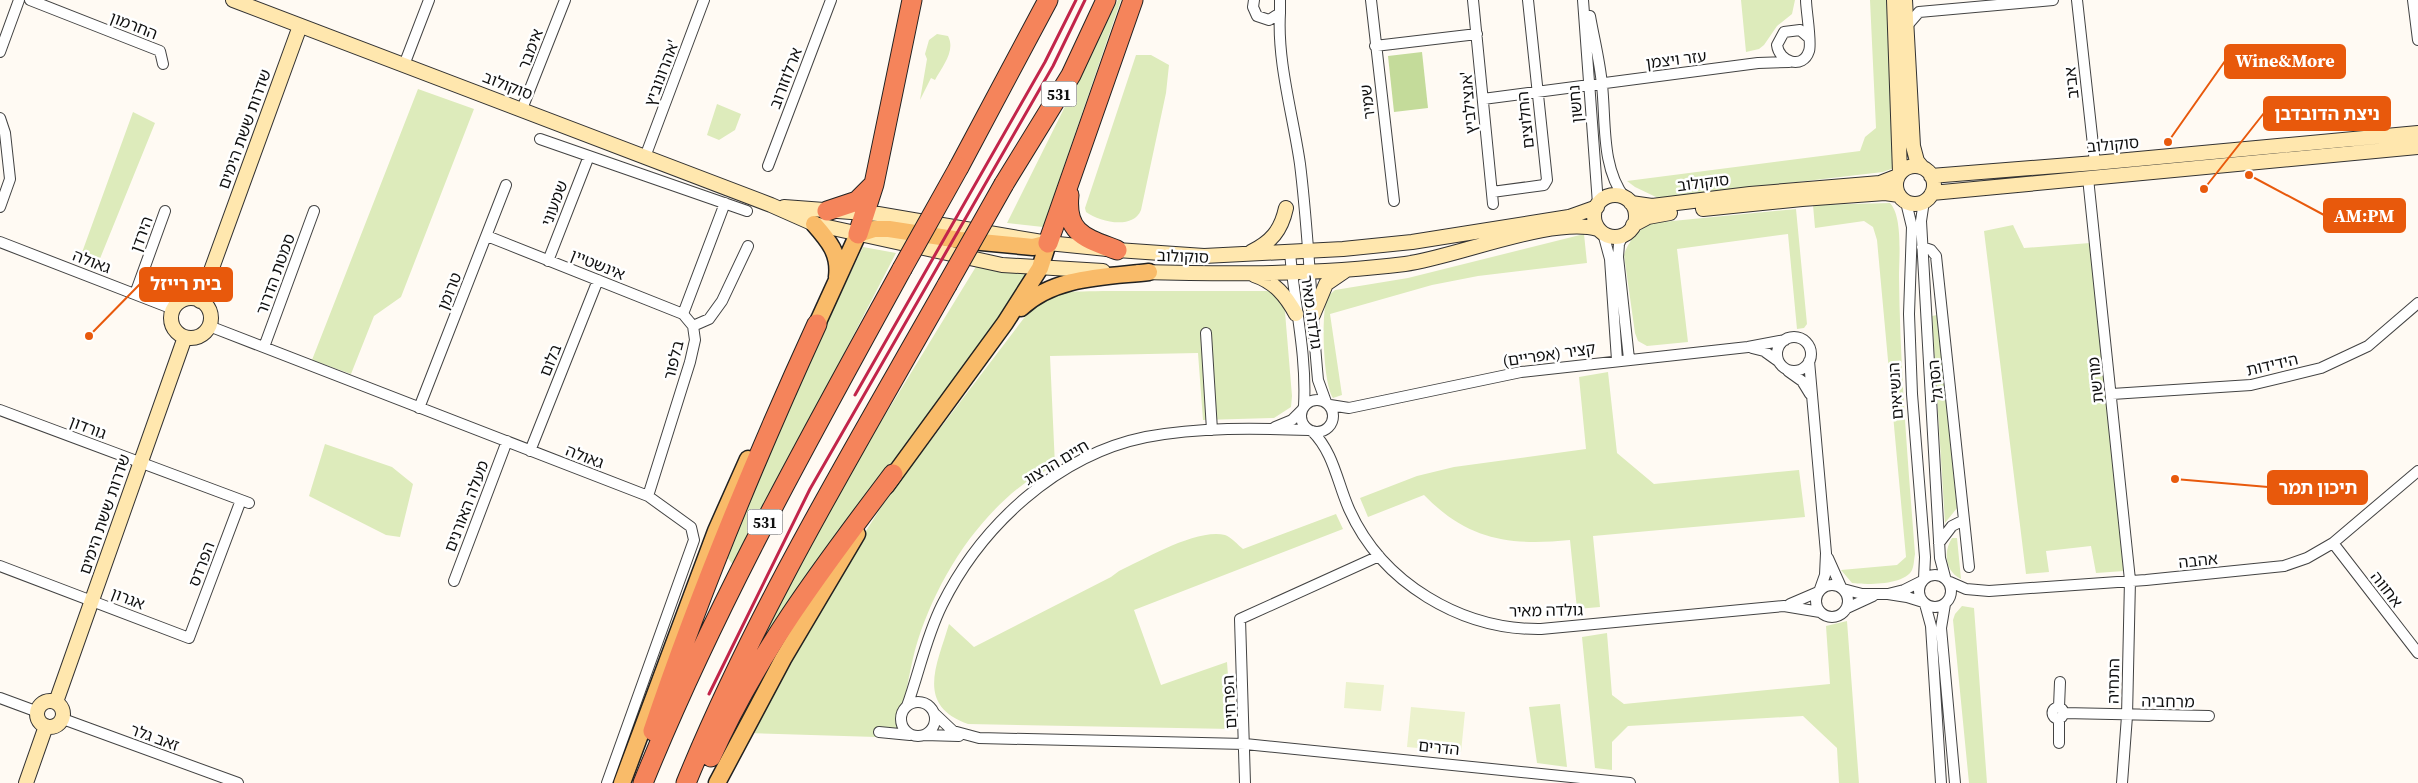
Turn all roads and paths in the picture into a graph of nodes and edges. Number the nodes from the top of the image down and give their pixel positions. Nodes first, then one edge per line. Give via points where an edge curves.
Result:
1 (18, 0) edge
2 (30, 0) edge
3 (233, 0) edge
4 (429, 0) edge
5 (565, 0) edge
6 (704, 0) edge
7 (831, 0) edge
8 (912, 0) edge
9 (1048, 0) edge
10 (1106, 0) edge
11 (1133, 0) edge
12 (1254, 0) edge
13 (1280, 0) edge
14 (1371, 0) edge
15 (1474, 0) edge
16 (1528, 0) edge
17 (1585, 0) edge
18 (1806, 0) edge
19 (2053, 0) edge
20 (2077, 0) edge
21 (2413, 0) edge
22 (1901, 1) edge
23 (1997, 2) edge
24 (1919, 12) junction
25 (1280, 13) junction
26 (300, 26) junction
27 (1906, 27) junction
28 (1792, 29) junction
29 (1477, 34) junction
30 (1808, 37) junction
31 (2418, 40) edge
32 (1777, 45) junction
33 (1375, 46) junction
34 (0, 52) edge
35 (1789, 62) junction
36 (163, 64) dead end
37 (1754, 64) junction
38 (404, 65) junction
39 (1602, 83) junction
40 (1588, 85) junction
41 (1538, 92) junction
42 (1483, 98) junction
43 (522, 109) junction
44 (0, 118) edge
45 (2418, 133) edge
46 (540, 139) dead end
47 (2418, 147) edge
48 (589, 156) junction
49 (645, 157) junction
50 (2095, 163) junction
51 (768, 166) dead end
52 (1926, 171) junction
53 (1899, 174) junction
54 (1070, 178) junction
55 (2088, 178) junction
56 (874, 184) junction
57 (506, 185) dead end
58 (1492, 192) junction
59 (1928, 197) junction
60 (1903, 198) junction
61 (1628, 200) junction
62 (1394, 201) dead end
63 (725, 203) junction
64 (1493, 204) dead end
65 (771, 205) junction
66 (1597, 206) junction
67 (0, 207) edge
68 (1286, 208) dead end
69 (314, 211) dead end
70 (747, 211) dead end
71 (827, 211) junction
72 (165, 212) dead end
73 (866, 212) junction
74 (814, 224) junction
75 (1628, 230) junction
76 (1600, 231) junction
77 (858, 234) junction
78 (487, 236) junction
79 (0, 242) edge
80 (1048, 243) junction
81 (748, 246) dead end
82 (1922, 247) junction
83 (1117, 250) junction
84 (1310, 251) junction
85 (1290, 252) junction
86 (1247, 254) junction
87 (548, 260) junction
88 (1040, 268) junction
89 (1349, 269) junction
90 (1149, 272) junction
91 (1311, 272) junction
92 (1292, 273) junction
93 (1251, 274) junction
94 (598, 280) junction
95 (836, 281) junction
96 (135, 294) junction
97 (200, 301) junction
98 (2418, 303) edge
99 (173, 309) junction
100 (683, 314) junction
101 (1296, 314) junction
102 (1313, 315) junction
103 (1005, 323) junction
104 (817, 324) junction
105 (209, 326) junction
106 (693, 326) junction
107 (1206, 333) dead end
108 (185, 337) junction
109 (1785, 340) junction
110 (264, 347) junction
111 (1748, 347) junction
112 (1629, 359) junction
113 (1617, 360) junction
114 (1778, 361) junction
115 (1809, 361) junction
116 (1788, 371) junction
117 (2112, 394) junction
118 (1811, 397) junction
119 (1328, 404) junction
120 (1357, 407) junction
121 (419, 408) junction
122 (1303, 408) junction
123 (0, 410) edge
124 (1332, 424) junction
125 (1272, 429) junction
126 (1212, 430) junction
127 (1311, 431) junction
128 (507, 441) junction
129 (530, 451) junction
130 (1331, 457) junction
131 (141, 463) junction
132 (2418, 470) edge
133 (893, 474) junction
134 (648, 496) junction
135 (245, 502) joint
136 (1964, 520) junction
137 (1939, 543) junction
138 (2333, 543) junction
139 (1826, 552) junction
140 (1379, 556) junction
141 (0, 566) edge
142 (1969, 567) dead end
143 (1923, 580) junction
144 (1947, 580) junction
145 (2130, 580) junction
146 (454, 581) dead end
147 (1842, 588) junction
148 (1819, 591) junction
149 (1888, 594) junction
150 (1874, 596) junction
151 (92, 601) junction
152 (1924, 603) junction
153 (1945, 604) junction
154 (1784, 606) junction
155 (1847, 608) junction
156 (1820, 612) junction
157 (188, 638) joint
158 (2418, 653) edge
159 (918, 674) junction
160 (2060, 682) dead end
161 (0, 698) edge
162 (56, 702) junction
163 (928, 705) junction
164 (905, 710) junction
165 (38, 712) junction
166 (2060, 713) junction
167 (935, 714) junction
168 (2127, 716) junction
169 (2209, 716) dead end
170 (63, 718) junction
171 (46, 726) junction
172 (911, 735) junction
173 (924, 735) junction
174 (968, 736) junction
175 (1245, 744) junction
176 (2059, 744) dead end
177 (26, 783) edge
178 (238, 783) edge
179 (607, 783) edge
180 (622, 783) edge
181 (636, 783) edge
182 (643, 783) edge
183 (686, 783) edge
184 (699, 783) edge
185 (717, 783) edge
186 (1245, 783) edge
187 (1630, 783) edge
188 (1942, 783) edge
189 (1955, 783) edge
190 (2122, 783) edge

1 - 34 street
2 - 36 street, החרמון via 160,51
3 - 26 main road, סוקולוב
4 - 38 street
5 - 43 street, אימבר
6 - 49 street, אהרונוביץ'
7 - 51 street, ארלוזורוב
8 - 56 highway
9 - 182 highway, 531, bridge via 960,167 780,491 713,626
10 - 183 highway, 531, bridge via 1071,75 1004,184 789,566 716,712
11 - 54 highway
12 - 25 street via 1254,12 1260,19 1273,19
13 - 25 street, גולדה מאיר
14 - 33 street, שמיר
15 - 29 street, אנצילביץ'
16 - 41 street, החלוצים
17 - 39 street, נחשון
17 - 40 street, נחשון
18 - 28 street via 1802,16
18 - 30 street
19 - 23 street
20 - 50 street, אביב
21 - 31 street
22 - 24 street
22 - 27 main road
22 - 53 main road
23 - 24 street
24 - 27 street
25 - 84 street, גולדה מאיר via 1280,41
26 - 38 main road, סוקולוב
26 - 97 main road, שדרות ששת הימים
27 - 52 main road via 1914,154
28 - 30 street via 1800,30
28 - 32 street via 1780,36
29 - 33 street
29 - 42 street, אנצילביץ'
30 - 35 street via 1808,54 1800,61
32 - 35 street via 1780,55
32 - 37 street, עזר ויצמן via 1769,56
33 - 62 street, שמיר
35 - 37 street, עזר ויצמן
37 - 39 street, עזר ויצמן
38 - 43 main road, סוקולוב
39 - 40 street, עזר ויצמן
39 - 61 street, נחשון via 1610,161 1615,183
40 - 41 street, עזר ויצמן
40 - 66 street, נחשון
41 - 42 street, עזר ויצמן
41 - 58 street, החלוצים via 1547,180 1544,184
42 - 58 street, אנצילביץ'
43 - 49 main road, סוקולוב
44 - 67 street via 10,178
45 - 50 main road, סוקולוב
46 - 48 street
47 - 55 main road, סוקולוב
48 - 63 street
48 - 87 street, שמעוני
49 - 65 main road, סוקולוב
50 - 52 main road, סוקולוב
52 - 53 main road via 1908,167
52 - 59 main road via 1933,184
53 - 60 main road via 1896,187
53 - 61 main road, סוקולוב via 1880,183 1652,206
54 - 80 highway
54 - 83 highway via 1068,214 1075,229 1085,238
55 - 59 main road, סוקולוב
55 - 117 street, מורשת
56 - 71 highway via 857,201
56 - 73 highway
57 - 78 street, טרומן
58 - 64 street, אנצילביץ'
59 - 60 main road via 1916,204
59 - 82 street, הנשיאים via 1921,221
60 - 75 main road, סוקולוב via 1881,194 1702,209 1655,215
60 - 143 street, הנשיאים via 1912,227 1909,347 1925,557
61 - 66 main road via 1612,196
61 - 75 main road via 1635,213
63 - 70 street
63 - 100 street
65 - 71 main road, סוקולוב
65 - 74 main road, סוקולוב
66 - 76 main road via 1594,216
66 - 84 main road, סוקולוב via 1578,215 1481,233
68 - 86 main road via 1277,233 1269,242
69 - 110 street, סמטת הדרור
71 - 73 main road, סוקולוב
72 - 96 street, הירדן
73 - 77 highway
73 - 80 main road, סוקולוב
74 - 77 main road, סוקולוב
74 - 95 main road via 835,253
75 - 76 main road via 1613,237
75 - 112 street via 1619,244 1618,257
76 - 89 main road, סוקולוב via 1588,226 1568,227 1510,238 1428,260
76 - 113 street via 1610,259
77 - 80 main road via 889,229 1033,247
77 - 88 main road, סוקולוב via 1002,265
77 - 95 main road
78 - 87 street, אינשטיין
78 - 121 street, טרומן
79 - 96 street, גאולה
80 - 83 main road, סוקולוב
80 - 88 main road
81 - 106 street, בלפור via 710,319
82 - 136 street, הסרגל via 1936,256
82 - 137 street, הנשיאים
83 - 86 main road, סוקולוב via 1204,256
84 - 85 main road, סוקולוב
84 - 91 street, גולדה מאיר
85 - 86 main road, סוקולוב
85 - 92 street, גולדה מאיר
87 - 94 street, אינשטיין
88 - 90 main road, סוקולוב
88 - 103 main road
89 - 91 main road, סוקולוב
89 - 102 main road via 1326,284
90 - 93 main road, סוקולוב
90 - 103 main road via 1071,282 1050,288 1029,300
91 - 92 main road, סוקולוב
91 - 102 street, גולדה מאיר
92 - 93 main road, סוקולוב
92 - 101 street, גולדה מאיר
93 - 101 main road via 1284,294
94 - 100 street, אינשטיין
94 - 129 street, בלום
95 - 104 main road
96 - 99 street, גאולה
97 - 99 main road via 180,301
97 - 105 main road via 210,312
98 - 117 street, הידידות via 2368,346 2321,368 2251,385
99 - 108 main road via 171,323
100 - 106 street, אינשטיין
101 - 122 street, גולדה מאיר via 1302,346
102 - 119 street, גולדה מאיר via 1318,380
103 - 133 main road
104 - 180 main road via 728,503
104 - 181 highway via 742,494 676,664
105 - 108 main road via 198,337
105 - 110 street, גאולה
106 - 134 street, בלפור via 695,340 690,362
107 - 126 street
108 - 131 main road, שדרות ששת הימים
109 - 111 street, קציר (אפריים)
109 - 114 street via 1778,348
109 - 115 street via 1796,338 1806,342
110 - 121 street, גאולה
111 - 112 street, קציר (אפריים)
111 - 114 street, קציר (אפריים) via 1764,351
112 - 113 street, קציר (אפריים)
113 - 120 street, קציר (אפריים) via 1484,378
114 - 116 street
115 - 116 street via 1799,370
115 - 118 street
116 - 118 street via 1802,381
117 - 145 street, מורשת
118 - 139 street
119 - 120 street, קציר (אפריים) via 1342,408
119 - 122 street via 1315,399
119 - 124 street via 1333,412
120 - 124 street, קציר (אפריים)
121 - 128 street, גאולה
122 - 125 street via 1292,420
122 - 127 street via 1302,422
123 - 131 street, גורדון
124 - 127 street via 1320,432
124 - 130 street, גולדה מאיר
125 - 126 street, חיים הרצוג
125 - 127 street, חיים הרצוג
126 - 159 street, חיים הרצוג via 1146,437 1109,449 1060,473 1022,501 983,541 952,586 938,615
127 - 130 street, גולדה מאיר
128 - 129 street, גאולה
128 - 146 street, מעלה האורנים
129 - 134 street, גאולה
130 - 140 street, גולדה מאיר via 1350,511
131 - 135 street, גורדון
131 - 151 main road, שדרות ששת הימים
132 - 138 street, אהבה
133 - 184 highway via 784,622 740,696
133 - 185 main road via 783,659
134 - 179 street, גאולה via 691,527 694,540
135 - 157 street, הפרדס
136 - 137 street via 1946,532
136 - 142 street, הסרגל
137 - 144 street, הנשיאים
138 - 145 street, אהבה via 2307,558 2284,566
138 - 158 street, אחווה
139 - 147 street
139 - 148 street via 1825,575
140 - 154 street, גולדה מאיר via 1410,585 1437,603 1471,618 1507,627 1566,627
140 - 175 street, הפרחים via 1240,619
141 - 151 street, אגרון
143 - 144 street via 1934,574
143 - 149 street
143 - 152 street via 1919,588
144 - 145 street, אהבה via 1966,589 1983,591
144 - 153 street via 1951,596
145 - 168 street, התחיה
147 - 148 street via 1829,584
147 - 150 street
147 - 155 street via 1848,598
148 - 154 street, גולדה מאיר
148 - 156 street via 1816,600
149 - 150 street
149 - 152 street
150 - 155 street
151 - 157 street, אגרון
151 - 162 main road, שדרות ששת הימים
152 - 153 street via 1935,608
152 - 188 street via 1931,626
153 - 189 street via 1941,628
154 - 156 street, גולדה מאיר
155 - 156 street via 1834,617
159 - 163 street
159 - 164 street, חיים הרצוג
160 - 166 street
161 - 165 street
162 - 165 main road via 45,702
162 - 170 main road via 63,709
163 - 164 street via 917,702
163 - 167 street
164 - 172 street via 903,727
164 - 172 street via 879,732
165 - 171 main road via 40,722
166 - 168 street, מרחביה
166 - 176 street
167 - 173 street via 934,725
167 - 174 street via 950,729
168 - 169 street, מרחביה
168 - 190 street, התחיה
170 - 171 main road via 56,726
170 - 178 street, זאב גלר
171 - 177 main road
172 - 173 street
173 - 174 street
174 - 175 street
175 - 186 street, הפרחים
175 - 187 street, הדרים

